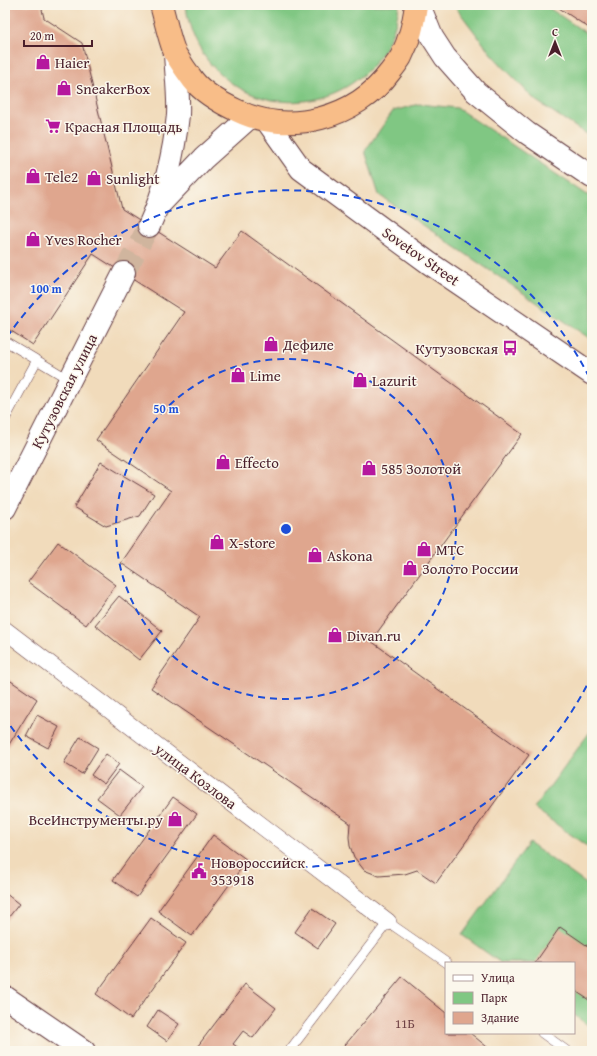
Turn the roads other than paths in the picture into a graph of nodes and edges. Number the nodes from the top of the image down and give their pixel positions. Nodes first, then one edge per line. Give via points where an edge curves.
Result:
1 (161, 5) edge
2 (416, 5) edge
3 (419, 5) edge
4 (175, 54) junction
5 (258, 119) junction
6 (592, 177) edge
7 (158, 206) junction
8 (149, 226) tunnel mouth
9 (124, 273) tunnel mouth
10 (5, 341) edge
11 (37, 360) junction
12 (592, 374) edge
13 (70, 380) junction
14 (5, 419) edge
15 (5, 508) edge
16 (5, 630) edge
17 (388, 922) junction
18 (446, 962) edge
19 (5, 996) edge
20 (543, 1034) edge
21 (84, 1051) edge
22 (289, 1051) edge
23 (567, 1051) edge

1 - 4 highway
2 - 5 highway via 412,30 400,58 381,84 357,103 329,116 298,123
3 - 6 street via 432,37 445,57 476,92 527,134
4 - 5 highway via 194,81 220,103
4 - 7 street via 178,114 169,167
5 - 7 street via 204,158
5 - 12 street, Sovetov Street via 302,169 430,263
7 - 8 street
9 - 13 street, Кутузовская улица
10 - 11 lane
11 - 13 lane
11 - 14 lane
13 - 15 street, Кутузовская улица
16 - 17 street, улица Козлова
17 - 18 lane
17 - 22 lane
19 - 21 street
20 - 23 lane

